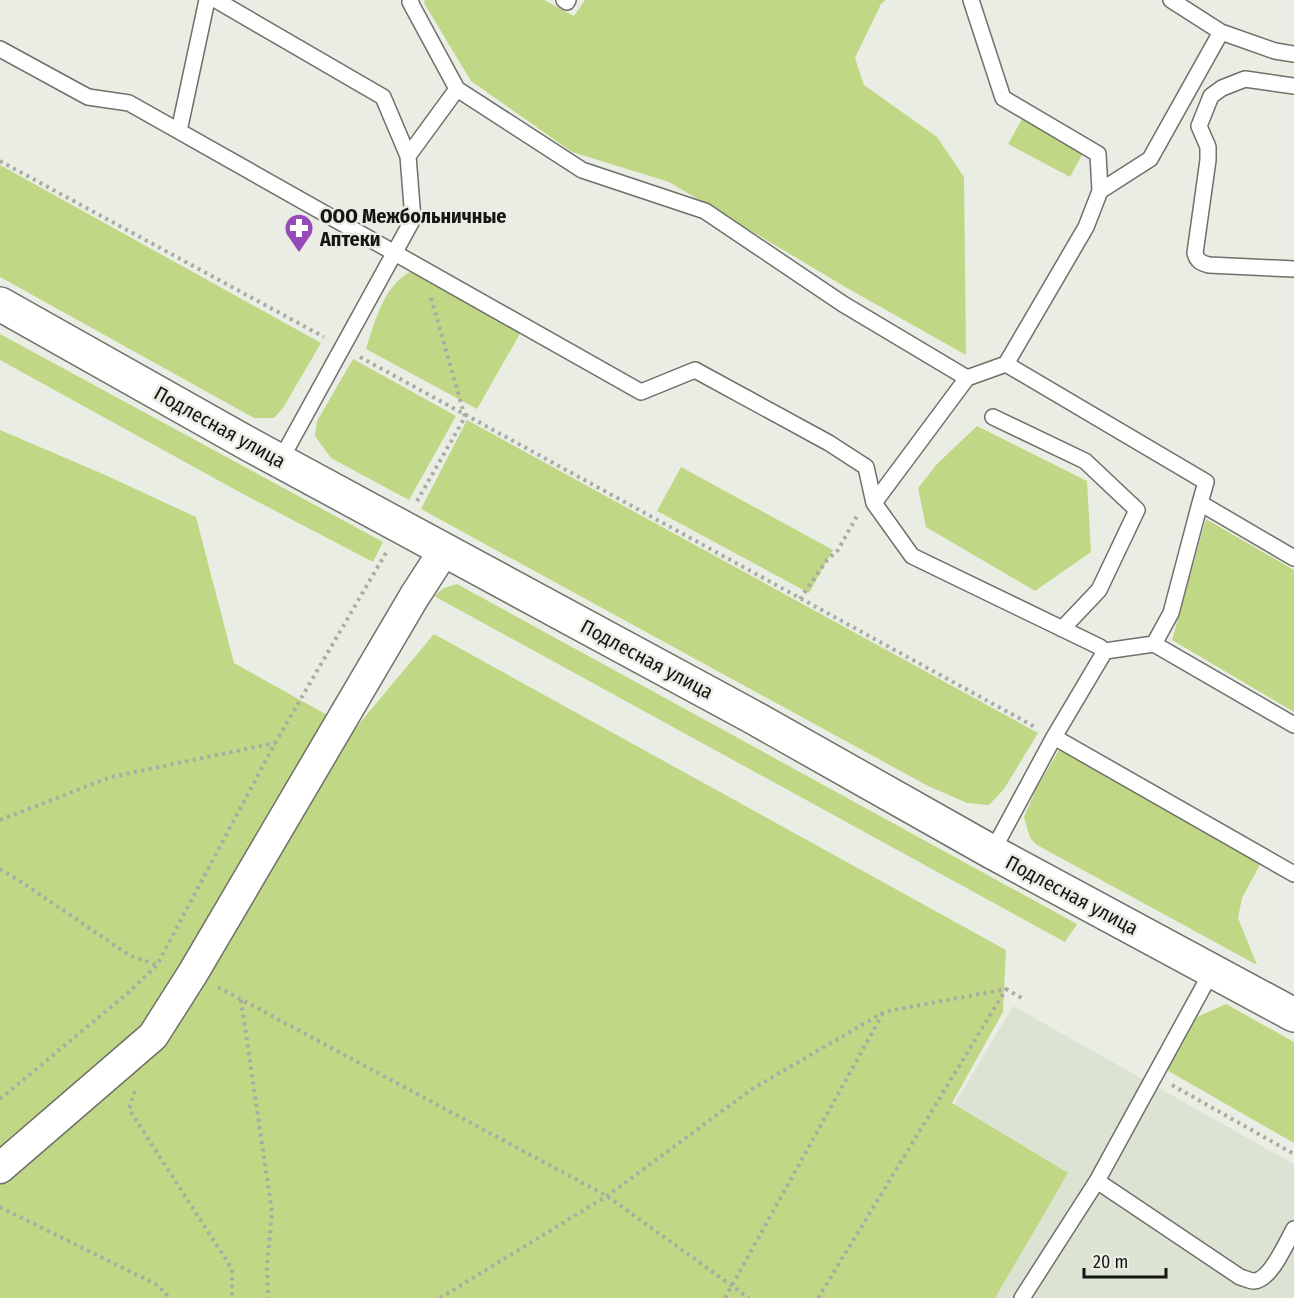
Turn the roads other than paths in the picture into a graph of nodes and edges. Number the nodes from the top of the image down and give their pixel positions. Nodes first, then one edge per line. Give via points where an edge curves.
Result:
1 (207, 0) edge
2 (216, 0) edge
3 (411, 0) edge
4 (971, 0) edge
5 (1171, 0) edge
6 (1221, 32) junction
7 (0, 49) edge
8 (1294, 54) edge
9 (1294, 86) edge
10 (457, 89) junction
11 (179, 131) junction
12 (408, 156) junction
13 (1100, 191) junction
14 (395, 254) junction
15 (1294, 269) edge
16 (0, 304) edge
17 (1006, 364) junction
18 (967, 378) junction
19 (993, 417) dead end
20 (280, 461) junction
21 (874, 503) junction
22 (1200, 503) junction
23 (445, 549) junction
24 (1294, 558) edge
25 (1062, 629) junction
26 (1154, 644) junction
27 (1105, 651) junction
28 (1294, 725) edge
29 (1054, 737) junction
30 (992, 852) junction
31 (1294, 874) edge
32 (1212, 971) junction
33 (1294, 1016) edge
34 (0, 1168) edge
35 (1097, 1181) junction
36 (1294, 1230) edge
37 (1022, 1298) edge

1 - 11 lane
2 - 12 lane via 383,97
3 - 10 lane
4 - 13 lane via 1003,98 1098,154
5 - 6 lane
6 - 8 lane
6 - 13 lane via 1150,159
7 - 11 lane via 88,97 129,103
9 - 15 lane via 1245,79 1211,96 1198,126 1208,147 1208,160 1196,253 1201,263 1209,265
10 - 12 lane
10 - 18 lane via 582,170 705,212 843,304
11 - 14 lane
12 - 14 lane via 413,219
13 - 17 lane via 1086,227
14 - 20 lane
14 - 21 lane via 641,392 695,370 866,467
16 - 20 main road, Подлесная улица
17 - 18 lane
17 - 22 lane via 1206,482
18 - 21 lane
19 - 25 lane via 1085,461 1137,510 1099,590
20 - 23 main road, Подлесная улица
21 - 25 lane via 912,556
22 - 24 lane
22 - 26 lane via 1171,613
23 - 30 main road, Подлесная улица
23 - 34 street via 153,1036
25 - 27 lane
26 - 27 lane
26 - 28 lane
27 - 29 lane
29 - 30 lane
29 - 31 lane
30 - 32 main road, Подлесная улица
32 - 33 main road, Подлесная улица
32 - 35 lane
35 - 36 lane via 1240,1277 1253,1281 1264,1278 1271,1270
35 - 37 lane

